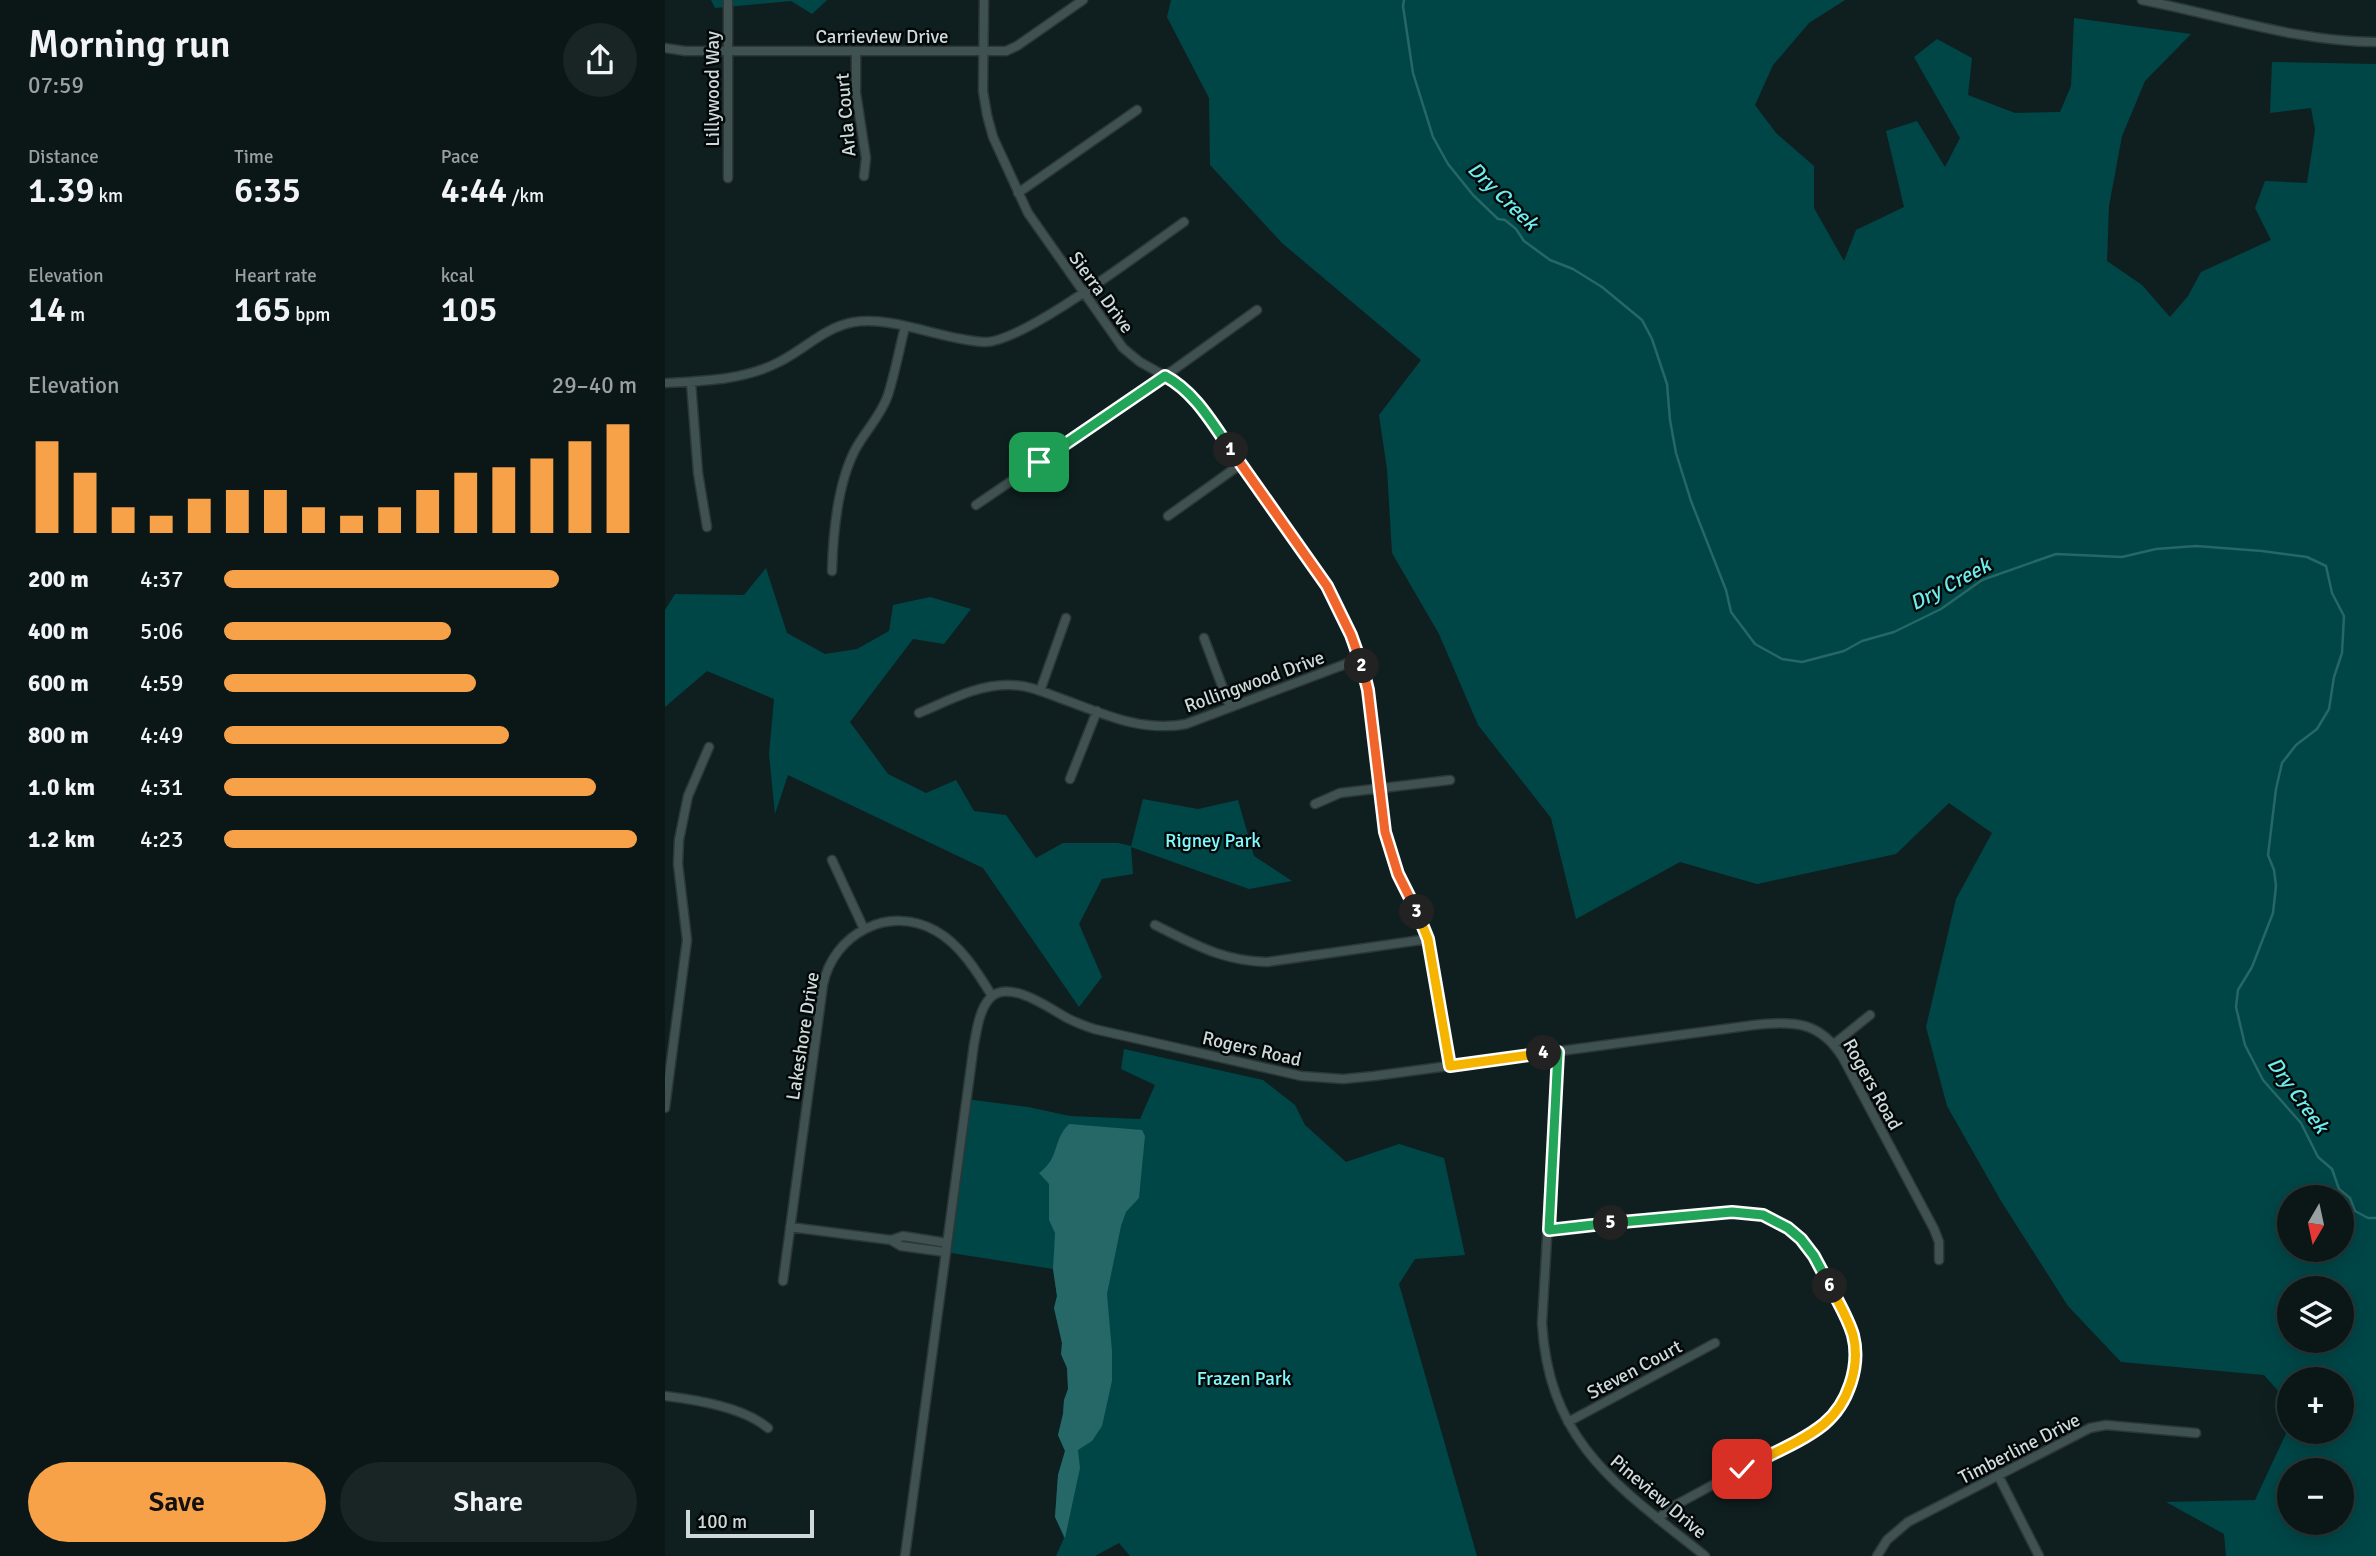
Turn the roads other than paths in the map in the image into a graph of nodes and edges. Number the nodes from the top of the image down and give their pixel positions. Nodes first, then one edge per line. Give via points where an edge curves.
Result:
1 (728, 0) edge
2 (984, 0) edge
3 (1083, 0) edge
4 (2143, 0) edge
5 (2376, 42) edge
6 (665, 48) edge
7 (727, 51) junction
8 (984, 51) junction
9 (856, 52) junction
10 (1137, 110) dead end
11 (864, 176) dead end
12 (728, 178) dead end
13 (1018, 193) junction
14 (1184, 222) dead end
15 (1082, 292) junction
16 (1257, 310) dead end
17 (905, 327) junction
18 (1165, 376) junction
19 (691, 382) junction
20 (665, 383) edge
21 (1241, 464) junction
22 (976, 505) dead end
23 (1168, 516) dead end
24 (707, 527) dead end
25 (832, 571) dead end
26 (1066, 618) dead end
27 (1204, 638) dead end
28 (1359, 659) junction
29 (1040, 691) junction
30 (1230, 708) junction
31 (1097, 711) junction
32 (919, 713) dead end
33 (709, 747) dead end
34 (1070, 779) dead end
35 (1450, 779) dead end
36 (1380, 787) junction
37 (1315, 804) dead end
38 (832, 860) dead end
39 (1155, 925) dead end
40 (864, 929) junction
41 (1428, 939) junction
42 (992, 996) junction
43 (1870, 1014) dead end
44 (1834, 1044) junction
45 (1558, 1052) junction
46 (1450, 1066) junction
47 (665, 1103) edge
48 (665, 1108) edge
49 (790, 1227) junction
50 (1549, 1230) junction
51 (891, 1240) junction
52 (947, 1242) junction
53 (945, 1252) junction
54 (1939, 1260) dead end
55 (783, 1281) dead end
56 (1715, 1343) dead end
57 (665, 1396) edge
58 (1567, 1422) junction
59 (768, 1428) dead end
60 (2196, 1433) dead end
61 (1998, 1475) junction
62 (1658, 1518) junction
63 (905, 1556) edge
64 (1705, 1556) edge
65 (1877, 1556) edge
66 (2039, 1556) edge

1 - 7 street, Lillywood Way
2 - 8 street, Sierra Drive
3 - 8 street, Carrieview Drive via 1017,46
4 - 5 street via 2307,36
6 - 7 street, Carrieview Drive
7 - 9 street, Carrieview Drive
7 - 12 street, Lillywood Way
8 - 9 street, Carrieview Drive
8 - 13 street, Sierra Drive via 986,115
9 - 11 street, Arla Court
10 - 13 street
13 - 15 street, Sierra Drive
14 - 15 street
15 - 17 street via 1022,331 989,342
15 - 18 street, Sierra Drive via 1123,348
16 - 18 street
17 - 19 street via 852,322 827,331 765,369
17 - 25 street via 888,395 847,470
18 - 21 street, Sierra Drive via 1194,398
18 - 22 street
19 - 20 street
19 - 24 street
21 - 23 street
21 - 28 street, Sierra Drive via 1327,586
26 - 29 street
27 - 30 street
28 - 30 street, Rollingwood Drive
28 - 36 street, Sierra Drive via 1368,690
29 - 31 street, Rollingwood Drive
29 - 32 street, Rollingwood Drive via 1012,685 989,687
30 - 31 street, Rollingwood Drive via 1186,724 1151,727
31 - 34 street
33 - 47 street via 688,796 679,840 687,940
35 - 36 street
36 - 37 street via 1340,793
36 - 41 street, Sierra Drive via 1392,859
38 - 40 street
39 - 41 street via 1220,956 1251,962
40 - 42 street via 891,922 935,930 962,953
40 - 49 street, Lakeshore Drive via 842,945 824,977
41 - 46 street, Sierra Drive
42 - 46 street, Rogers Road via 1023,994 1094,1029 1301,1076 1343,1079
42 - 52 street via 981,1015 974,1044
43 - 44 street
44 - 45 street, Rogers Road via 1813,1028 1775,1023
44 - 54 street, Rogers Road via 1934,1229
45 - 46 street, Rogers Road
45 - 50 street, Pineview Drive
47 - 48 street
49 - 51 street
49 - 55 street, Lakeshore Drive
50 - 58 street, Pineview Drive via 1543,1342 1551,1383
50 - 62 street via 1732,1212 1763,1215 1788,1228 1807,1246 1853,1336 1850,1388 1824,1424
51 - 52 street via 903,1236
51 - 53 street via 901,1246
52 - 53 street
53 - 63 street
56 - 58 street, Steven Court
57 - 59 street via 698,1400 753,1417
58 - 62 street, Pineview Drive via 1606,1474
60 - 61 street, Timberline Drive via 2106,1425 2091,1428
61 - 65 street, Timberline Drive via 1908,1522
61 - 66 street
62 - 64 street, Pineview Drive

